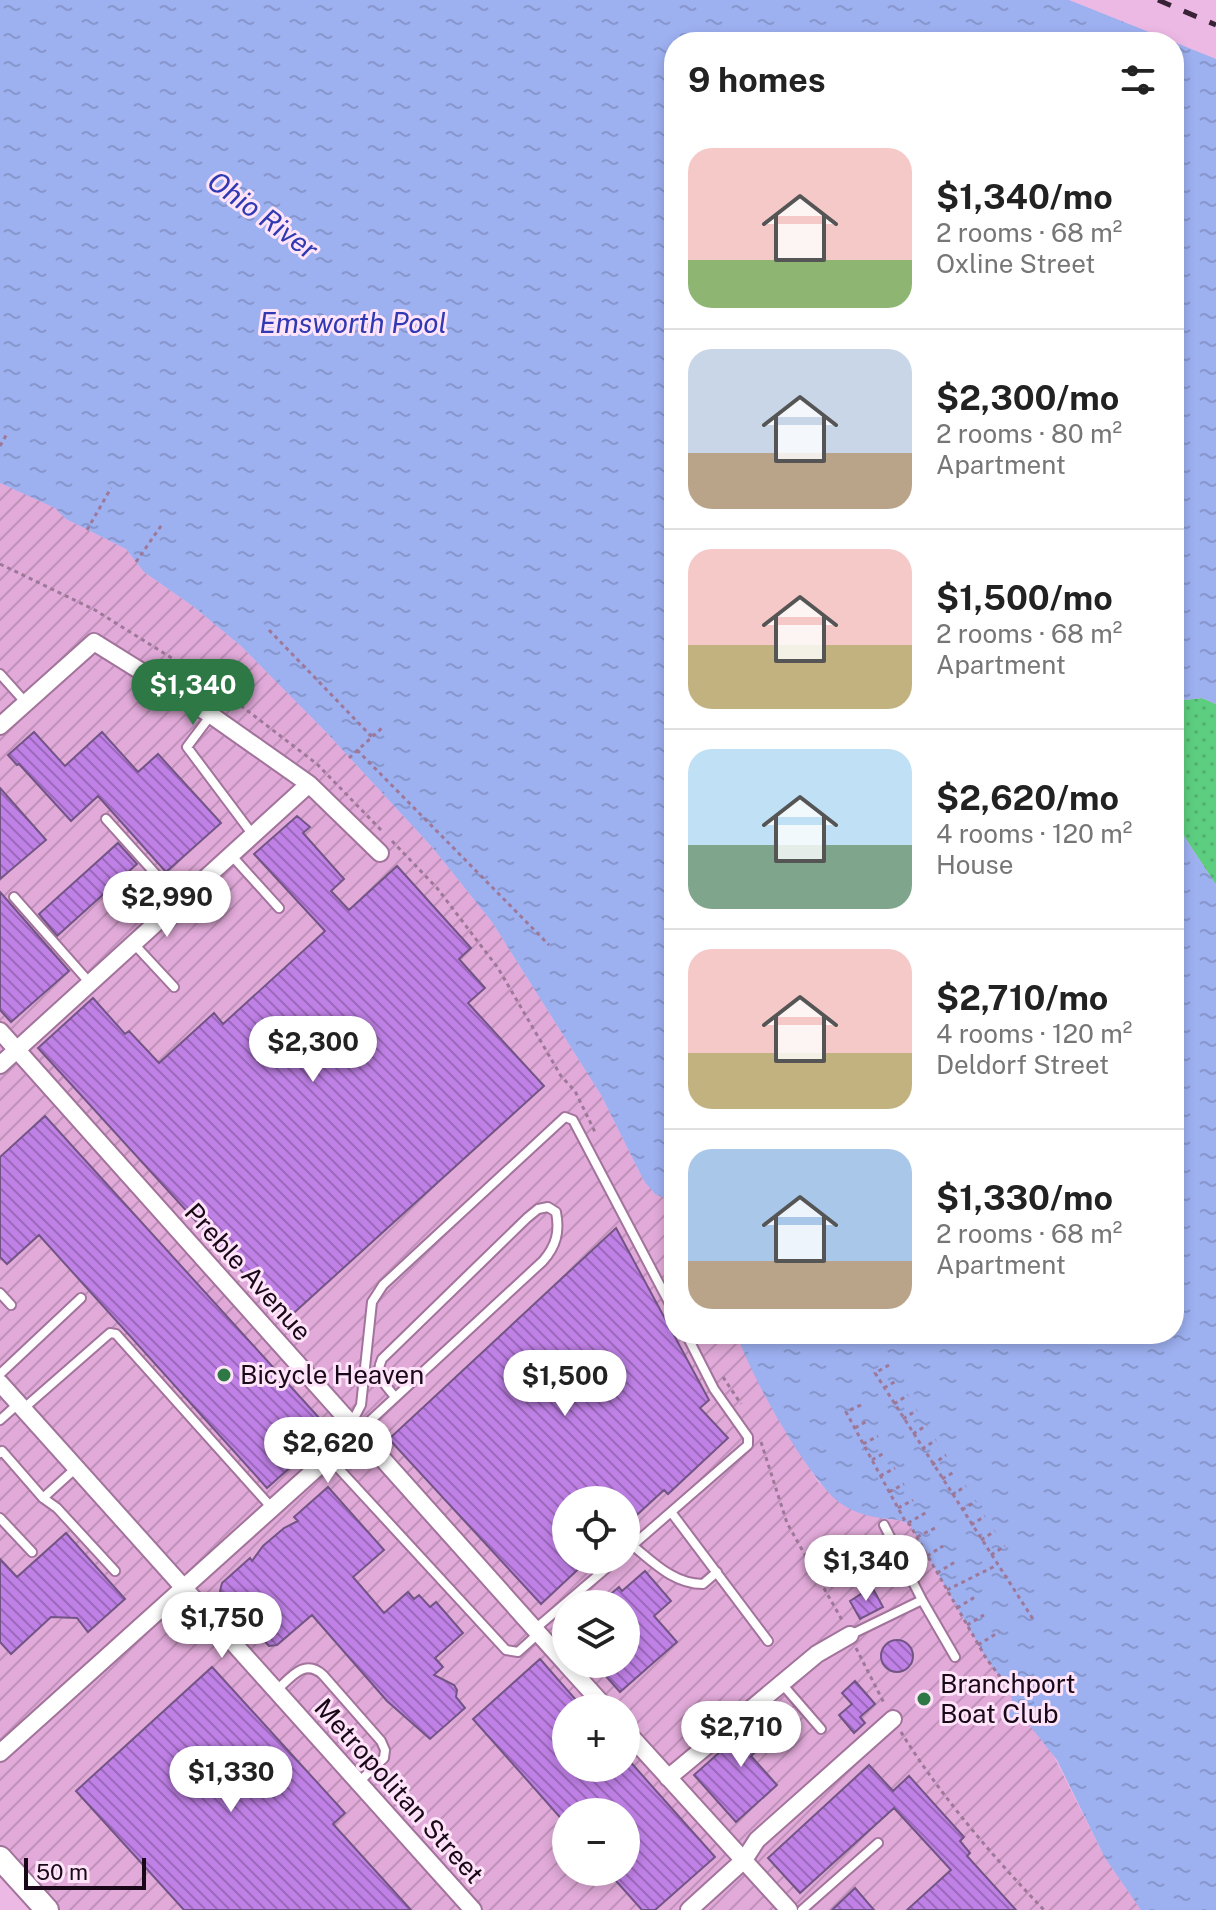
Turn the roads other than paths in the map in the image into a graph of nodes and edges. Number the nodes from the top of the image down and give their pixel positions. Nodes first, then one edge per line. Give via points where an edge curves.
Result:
1 (1, 678) edge
2 (26, 703) junction
3 (211, 715) junction
4 (0, 726) edge
5 (309, 784) junction
6 (106, 819) dead end
7 (253, 835) junction
8 (380, 853) dead end
9 (231, 855) junction
10 (14, 897) dead end
11 (180, 901) junction
12 (279, 908) dead end
13 (133, 943) junction
14 (89, 982) junction
15 (174, 987) dead end
16 (0, 1031) edge
17 (17, 1050) junction
18 (0, 1065) edge
19 (0, 1293) edge
20 (664, 1293) edge
21 (81, 1298) dead end
22 (11, 1305) dead end
23 (691, 1344) edge
24 (0, 1374) edge
25 (0, 1383) edge
26 (395, 1397) junction
27 (21, 1406) junction
28 (0, 1420) edge
29 (355, 1428) junction
30 (0, 1453) edge
31 (329, 1458) junction
32 (76, 1468) junction
33 (43, 1498) junction
34 (272, 1508) junction
35 (671, 1512) junction
36 (0, 1518) edge
37 (884, 1525) dead end
38 (640, 1539) edge
39 (32, 1552) dead end
40 (640, 1555) edge
41 (115, 1571) dead end
42 (717, 1572) junction
43 (601, 1574) edge
44 (184, 1587) junction
45 (922, 1600) junction
46 (537, 1632) junction
47 (850, 1635) joint
48 (768, 1641) dead end
49 (552, 1649) edge
50 (955, 1657) dead end
51 (579, 1678) edge
52 (782, 1684) junction
53 (276, 1690) junction
54 (593, 1694) edge
55 (893, 1719) dead end
56 (821, 1729) dead end
57 (640, 1747) edge
58 (0, 1753) edge
59 (663, 1772) junction
60 (359, 1782) junction
61 (878, 1843) dead end
62 (0, 1858) edge
63 (744, 1860) junction
64 (47, 1910) edge
65 (473, 1910) edge
66 (689, 1910) edge
67 (789, 1910) edge
68 (802, 1910) edge

1 - 2 lane
2 - 3 street via 94,642
2 - 4 street
3 - 5 street
3 - 7 lane via 187,747
5 - 7 street
5 - 8 street
6 - 11 lane
7 - 9 street
9 - 11 street
9 - 12 lane
10 - 14 lane
11 - 13 street
13 - 14 street
13 - 15 lane
14 - 17 street
16 - 17 street, Preble Avenue
17 - 18 street
17 - 29 street, Preble Avenue
19 - 22 lane
20 - 29 lane via 573,1120 565,1117 383,1285 372,1302
21 - 24 lane
23 - 35 lane via 748,1445
25 - 27 street, Metropolitan Street
26 - 26 lane via 552,1251 556,1212 538,1209 527,1218 382,1359 379,1377
26 - 29 lane
27 - 28 lane
27 - 32 street, Metropolitan Street
27 - 34 lane via 110,1333 116,1334
29 - 31 street
29 - 46 street, Preble Avenue
30 - 33 lane
31 - 34 street
31 - 46 lane via 506,1650 518,1652
32 - 33 lane
32 - 44 street, Metropolitan Street
33 - 41 lane
34 - 44 street
35 - 38 lane
35 - 42 lane
36 - 39 lane
37 - 45 lane
40 - 42 lane via 687,1584 703,1584
42 - 48 lane
43 - 46 lane
44 - 53 street, Metropolitan Street
44 - 58 street
45 - 47 lane
45 - 50 lane
46 - 49 street, Preble Avenue
47 - 52 street
51 - 54 street, Preble Avenue
52 - 56 lane
52 - 59 street
53 - 60 street, Metropolitan Street
53 - 60 lane via 307,1666 323,1675 385,1750 384,1758
55 - 63 street via 757,1840
57 - 59 street
59 - 63 street
60 - 65 street, Metropolitan Street
61 - 68 lane
62 - 64 main road
63 - 66 street
63 - 67 street

